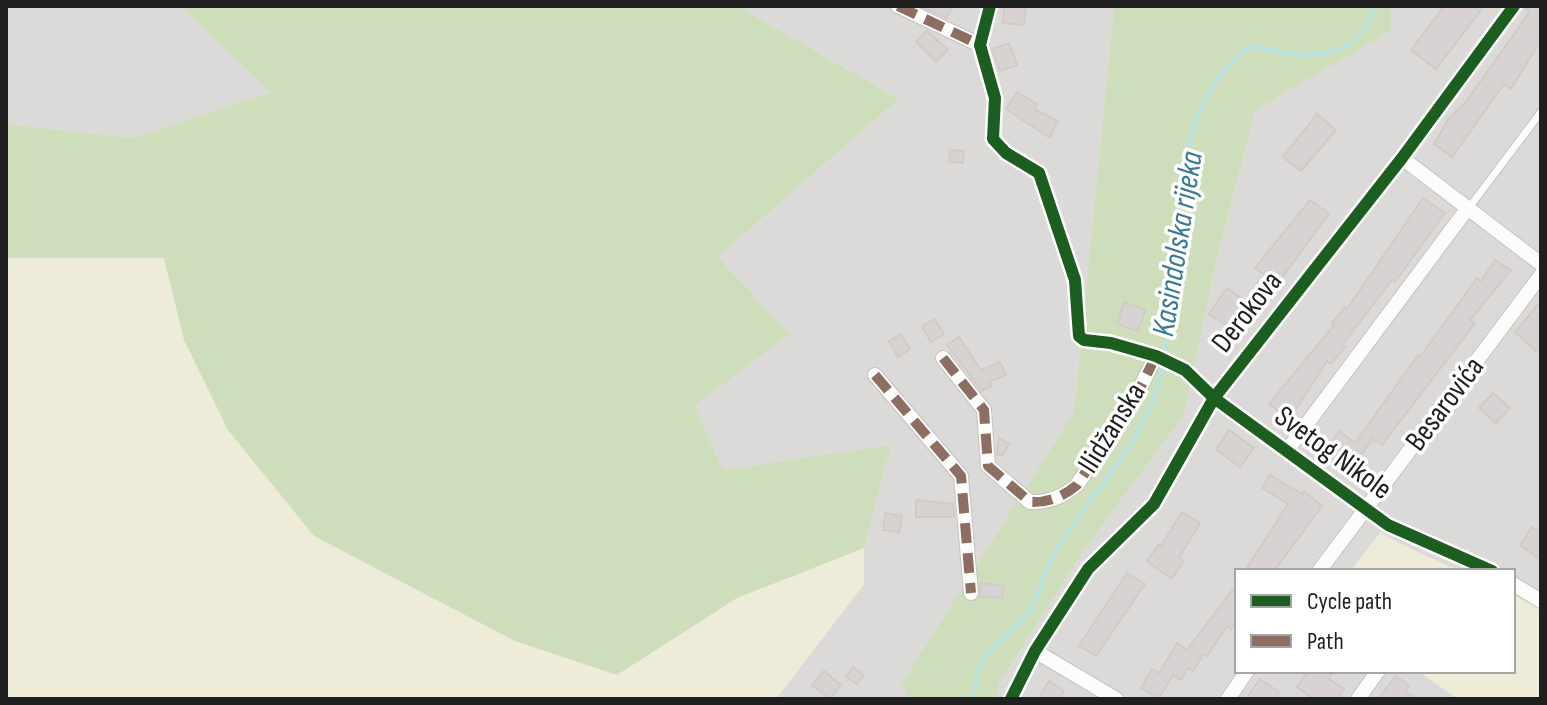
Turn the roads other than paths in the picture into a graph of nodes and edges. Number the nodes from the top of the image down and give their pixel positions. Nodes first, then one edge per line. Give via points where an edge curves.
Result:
1 (898, 6) edge
2 (990, 6) edge
3 (1514, 6) edge
4 (980, 45) junction
5 (1541, 112) edge
6 (1402, 158) junction
7 (1467, 209) junction
8 (1541, 264) edge
9 (1541, 275) edge
10 (1156, 356) junction
11 (943, 358) dead end
12 (875, 375) dead end
13 (1214, 398) junction
14 (1286, 452) junction
15 (988, 466) junction
16 (961, 476) junction
17 (1367, 508) junction
18 (1321, 569) edge
19 (1487, 569) edge
20 (1515, 585) edge
21 (971, 593) dead end
22 (1541, 601) edge
23 (1035, 651) junction
24 (1246, 673) edge
25 (1377, 673) edge
26 (1011, 699) edge
27 (1116, 699) edge
28 (1228, 699) edge
29 (1358, 699) edge

1 - 4 street
2 - 4 street
3 - 6 street, Derokova
4 - 10 street, Ilidžanska via 995,98 993,139 1039,173 1075,280 1079,336
5 - 7 lane
6 - 7 street
6 - 13 street, Derokova
7 - 8 street
7 - 14 street
9 - 17 street, Besarovića
10 - 13 street, Svetog Nikole via 1185,370
10 - 15 street, Ilidžanska via 1087,472 1065,494 1030,502
11 - 15 street via 984,410
12 - 16 street
13 - 14 street, Svetog Nikole
13 - 23 street, Derokova via 1154,504 1088,569
14 - 17 street, Svetog Nikole
15 - 16 street
16 - 21 street
17 - 18 street, Besarovića
17 - 19 street, Svetog Nikole via 1408,536
20 - 22 street
23 - 26 street, Derokova
23 - 27 street
24 - 28 street
25 - 29 street

